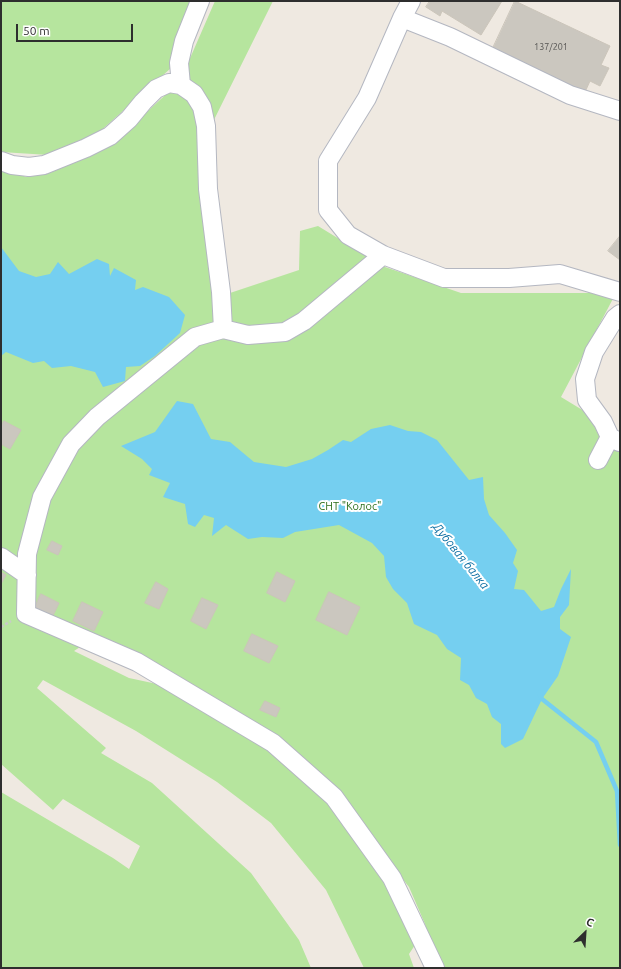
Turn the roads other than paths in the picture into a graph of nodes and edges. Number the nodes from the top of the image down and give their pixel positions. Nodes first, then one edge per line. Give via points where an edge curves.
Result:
1 (200, 1) edge
2 (411, 1) edge
3 (402, 18) junction
4 (181, 85) junction
5 (620, 111) edge
6 (1, 161) edge
7 (383, 255) junction
8 (620, 292) edge
9 (620, 314) edge
10 (223, 329) junction
11 (615, 440) edge
12 (598, 460) dead end
13 (1, 557) edge
14 (27, 575) junction
15 (435, 968) edge

1 - 4 street via 184,41 180,63
2 - 3 street
3 - 5 street via 450,37 570,94
3 - 7 street via 367,98 328,161 328,210 348,235
4 - 6 street via 169,83 156,90 110,136 86,148 29,167
4 - 10 street via 194,94 202,107 206,126 208,188
7 - 8 street via 444,278 510,278 560,274
7 - 10 street via 304,321 285,332 248,334
9 - 11 street via 594,352 586,379 587,400
10 - 14 street via 195,337 97,417 71,444 42,497 28,554
11 - 12 street
13 - 14 street
14 - 15 street via 26,614 137,662 272,743 334,797 392,878

